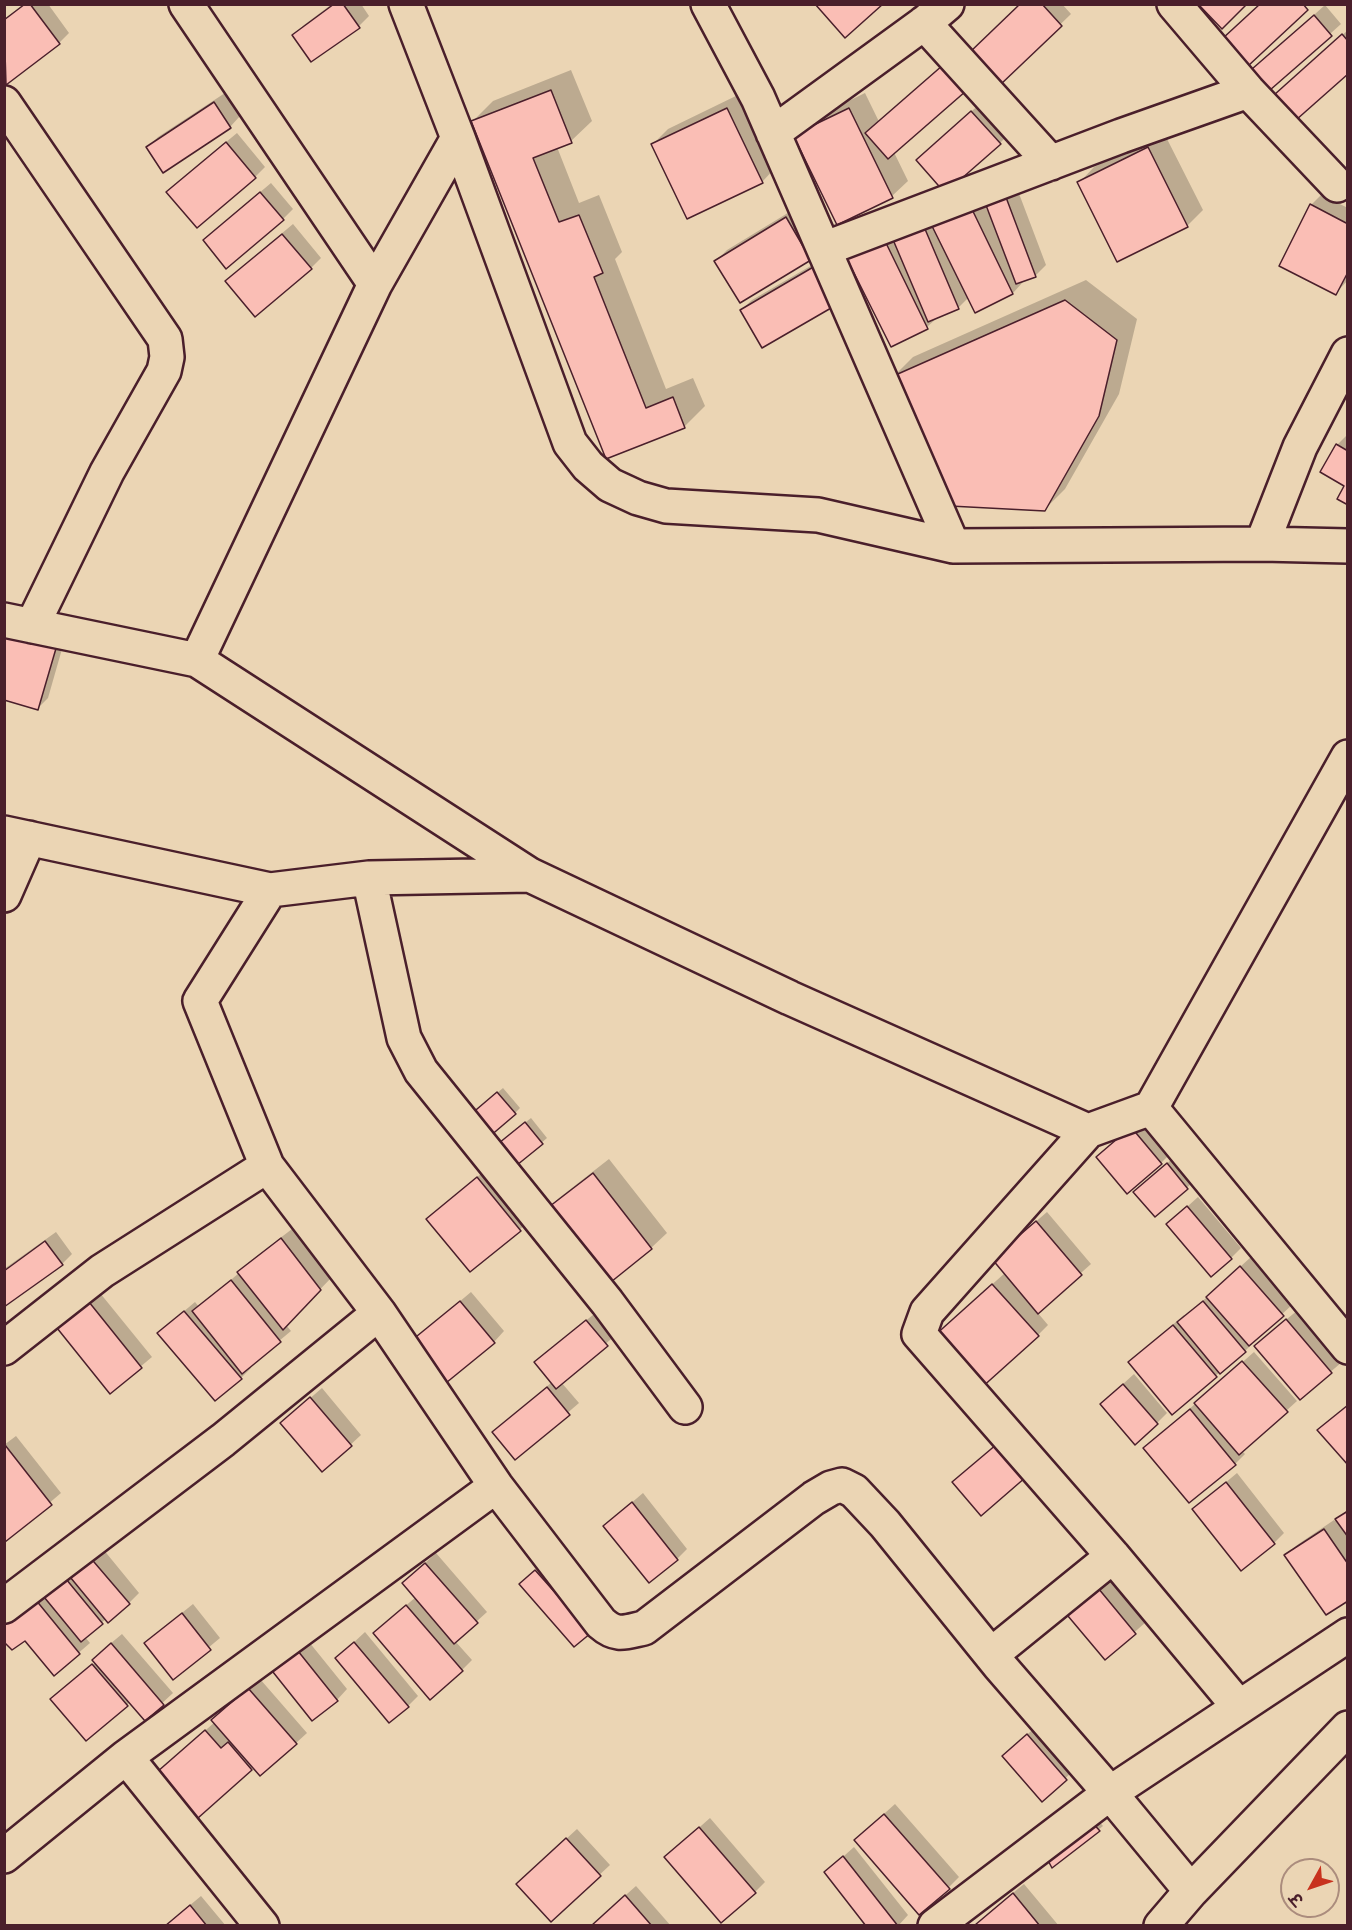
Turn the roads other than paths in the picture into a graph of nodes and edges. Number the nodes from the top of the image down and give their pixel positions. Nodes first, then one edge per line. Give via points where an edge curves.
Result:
1 (186, 4) edge
2 (406, 4) edge
3 (708, 4) edge
4 (1174, 4) edge
5 (935, 14) edge
6 (1248, 91) junction
7 (4, 103) edge
8 (773, 133) junction
9 (458, 138) junction
10 (1051, 163) junction
11 (1337, 185) dead end
12 (824, 249) junction
13 (375, 284) junction
14 (1347, 354) edge
15 (1262, 544) junction
16 (953, 546) junction
17 (1347, 546) edge
18 (18, 623) edge
19 (197, 660) junction
20 (1347, 756) edge
21 (17, 836) edge
22 (530, 875) junction
23 (369, 878) junction
24 (270, 890) junction
25 (4, 895) edge
26 (1151, 1108) junction
27 (1088, 1131) junction
28 (267, 1166) junction
29 (379, 1313) junction
30 (1347, 1347) edge
31 (4, 1348) edge
32 (685, 1407) dead end
33 (496, 1486) junction
34 (1113, 1556) junction
35 (4, 1606) edge
36 (1347, 1635) edge
37 (991, 1654) junction
38 (1239, 1707) junction
39 (1347, 1728) edge
40 (126, 1757) junction
41 (1110, 1793) junction
42 (4, 1856) edge
43 (1191, 1891) junction
44 (262, 1926) edge
45 (935, 1926) edge
46 (1161, 1926) edge

1 - 13 street
2 - 9 street
3 - 8 street
4 - 6 street
5 - 8 street
5 - 10 street
6 - 10 street
6 - 11 street
7 - 18 street via 165,339 167,357 164,371
8 - 12 street
9 - 13 street
9 - 16 street via 570,443 610,485 666,506 818,515
10 - 12 street
12 - 16 street
13 - 19 street
14 - 15 street via 1300,447
15 - 16 street
15 - 17 street
18 - 19 street
19 - 22 street
20 - 26 street
21 - 24 street
21 - 25 street
22 - 23 street
22 - 27 street via 780,993
23 - 24 street
23 - 32 street via 404,1038 421,1071 608,1302
24 - 28 street via 200,1001
26 - 27 street
26 - 30 street
27 - 34 street via 927,1312 919,1334
28 - 29 street
28 - 31 street via 102,1271
29 - 33 street
29 - 35 street via 223,1440
33 - 37 street via 601,1623 620,1633 644,1628 814,1498 842,1485 854,1491 885,1524
33 - 40 street
34 - 37 street
34 - 38 street
36 - 38 street
37 - 41 street
38 - 41 street
39 - 43 street
40 - 42 street
40 - 44 street
41 - 43 street
41 - 45 street
43 - 46 street

